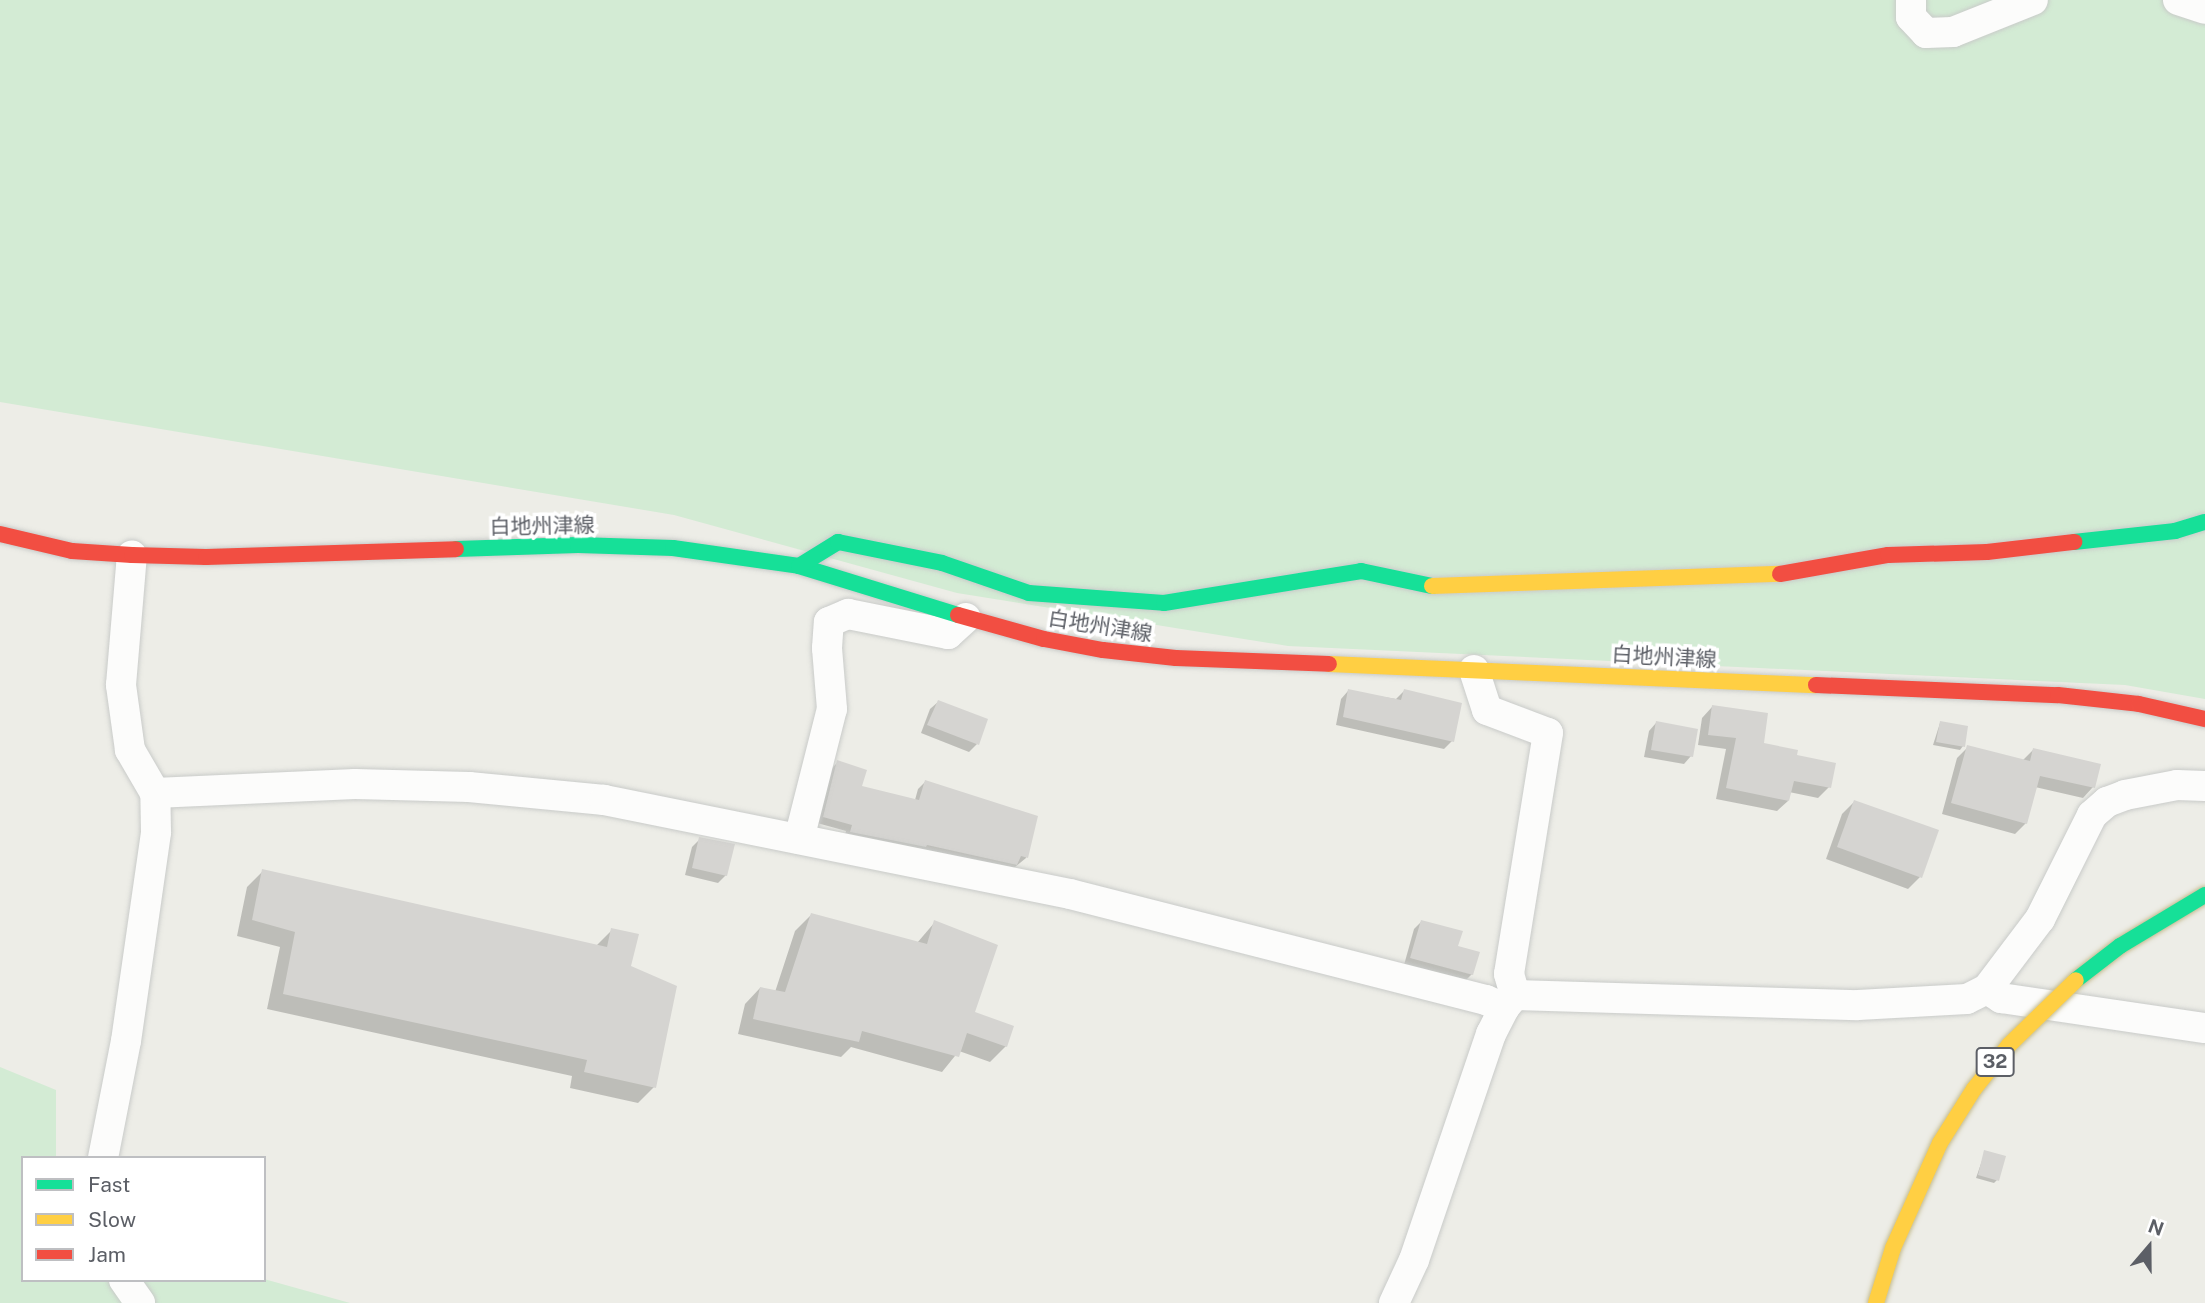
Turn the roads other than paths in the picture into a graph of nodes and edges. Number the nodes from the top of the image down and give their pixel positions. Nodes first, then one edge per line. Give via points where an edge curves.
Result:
1 (1911, 0) edge
2 (2033, 0) edge
3 (2178, 0) edge
4 (2205, 9) edge
5 (2205, 522) edge
6 (0, 534) edge
7 (132, 555) junction
8 (799, 566) junction
9 (967, 618) junction
10 (1474, 670) junction
11 (2205, 719) edge
12 (2205, 786) edge
13 (155, 793) junction
14 (799, 839) junction
15 (2205, 895) edge
16 (1987, 989) junction
17 (1509, 1002) junction
18 (2205, 1028) edge
19 (103, 1156) edge
20 (125, 1282) edge
21 (140, 1303) edge
22 (1394, 1303) edge
23 (1876, 1303) edge

1 - 2 street via 1911,17 1926,33 1953,32
3 - 4 street
5 - 8 main road via 2175,531 1987,552 1888,555 1782,574 1431,586 1361,571 1164,603 1029,593 942,563 838,542
6 - 7 main road, 白地州津線 via 72,551
7 - 8 main road, 白地州津線 via 206,557 578,545 673,548
7 - 13 street via 121,685 131,750
8 - 9 main road, 白地州津線
9 - 10 main road, 白地州津線 via 1044,639 1164,657
9 - 14 street via 948,634 848,614 829,622 832,709
10 - 11 main road, 白地州津線 via 2058,695 2139,704
10 - 17 street via 1487,710 1548,733 1509,974
12 - 16 street via 2177,785 2125,795 2092,815 2040,919
13 - 14 street via 355,784 469,787 604,800
13 - 19 street via 156,832
14 - 17 street via 1070,894
15 - 23 main road, 32, bridge via 2120,946 2009,1045 1940,1143 1893,1248
16 - 17 street via 1967,999 1858,1005
16 - 18 street via 2001,998
17 - 22 street via 1491,1034 1414,1260
20 - 21 street

